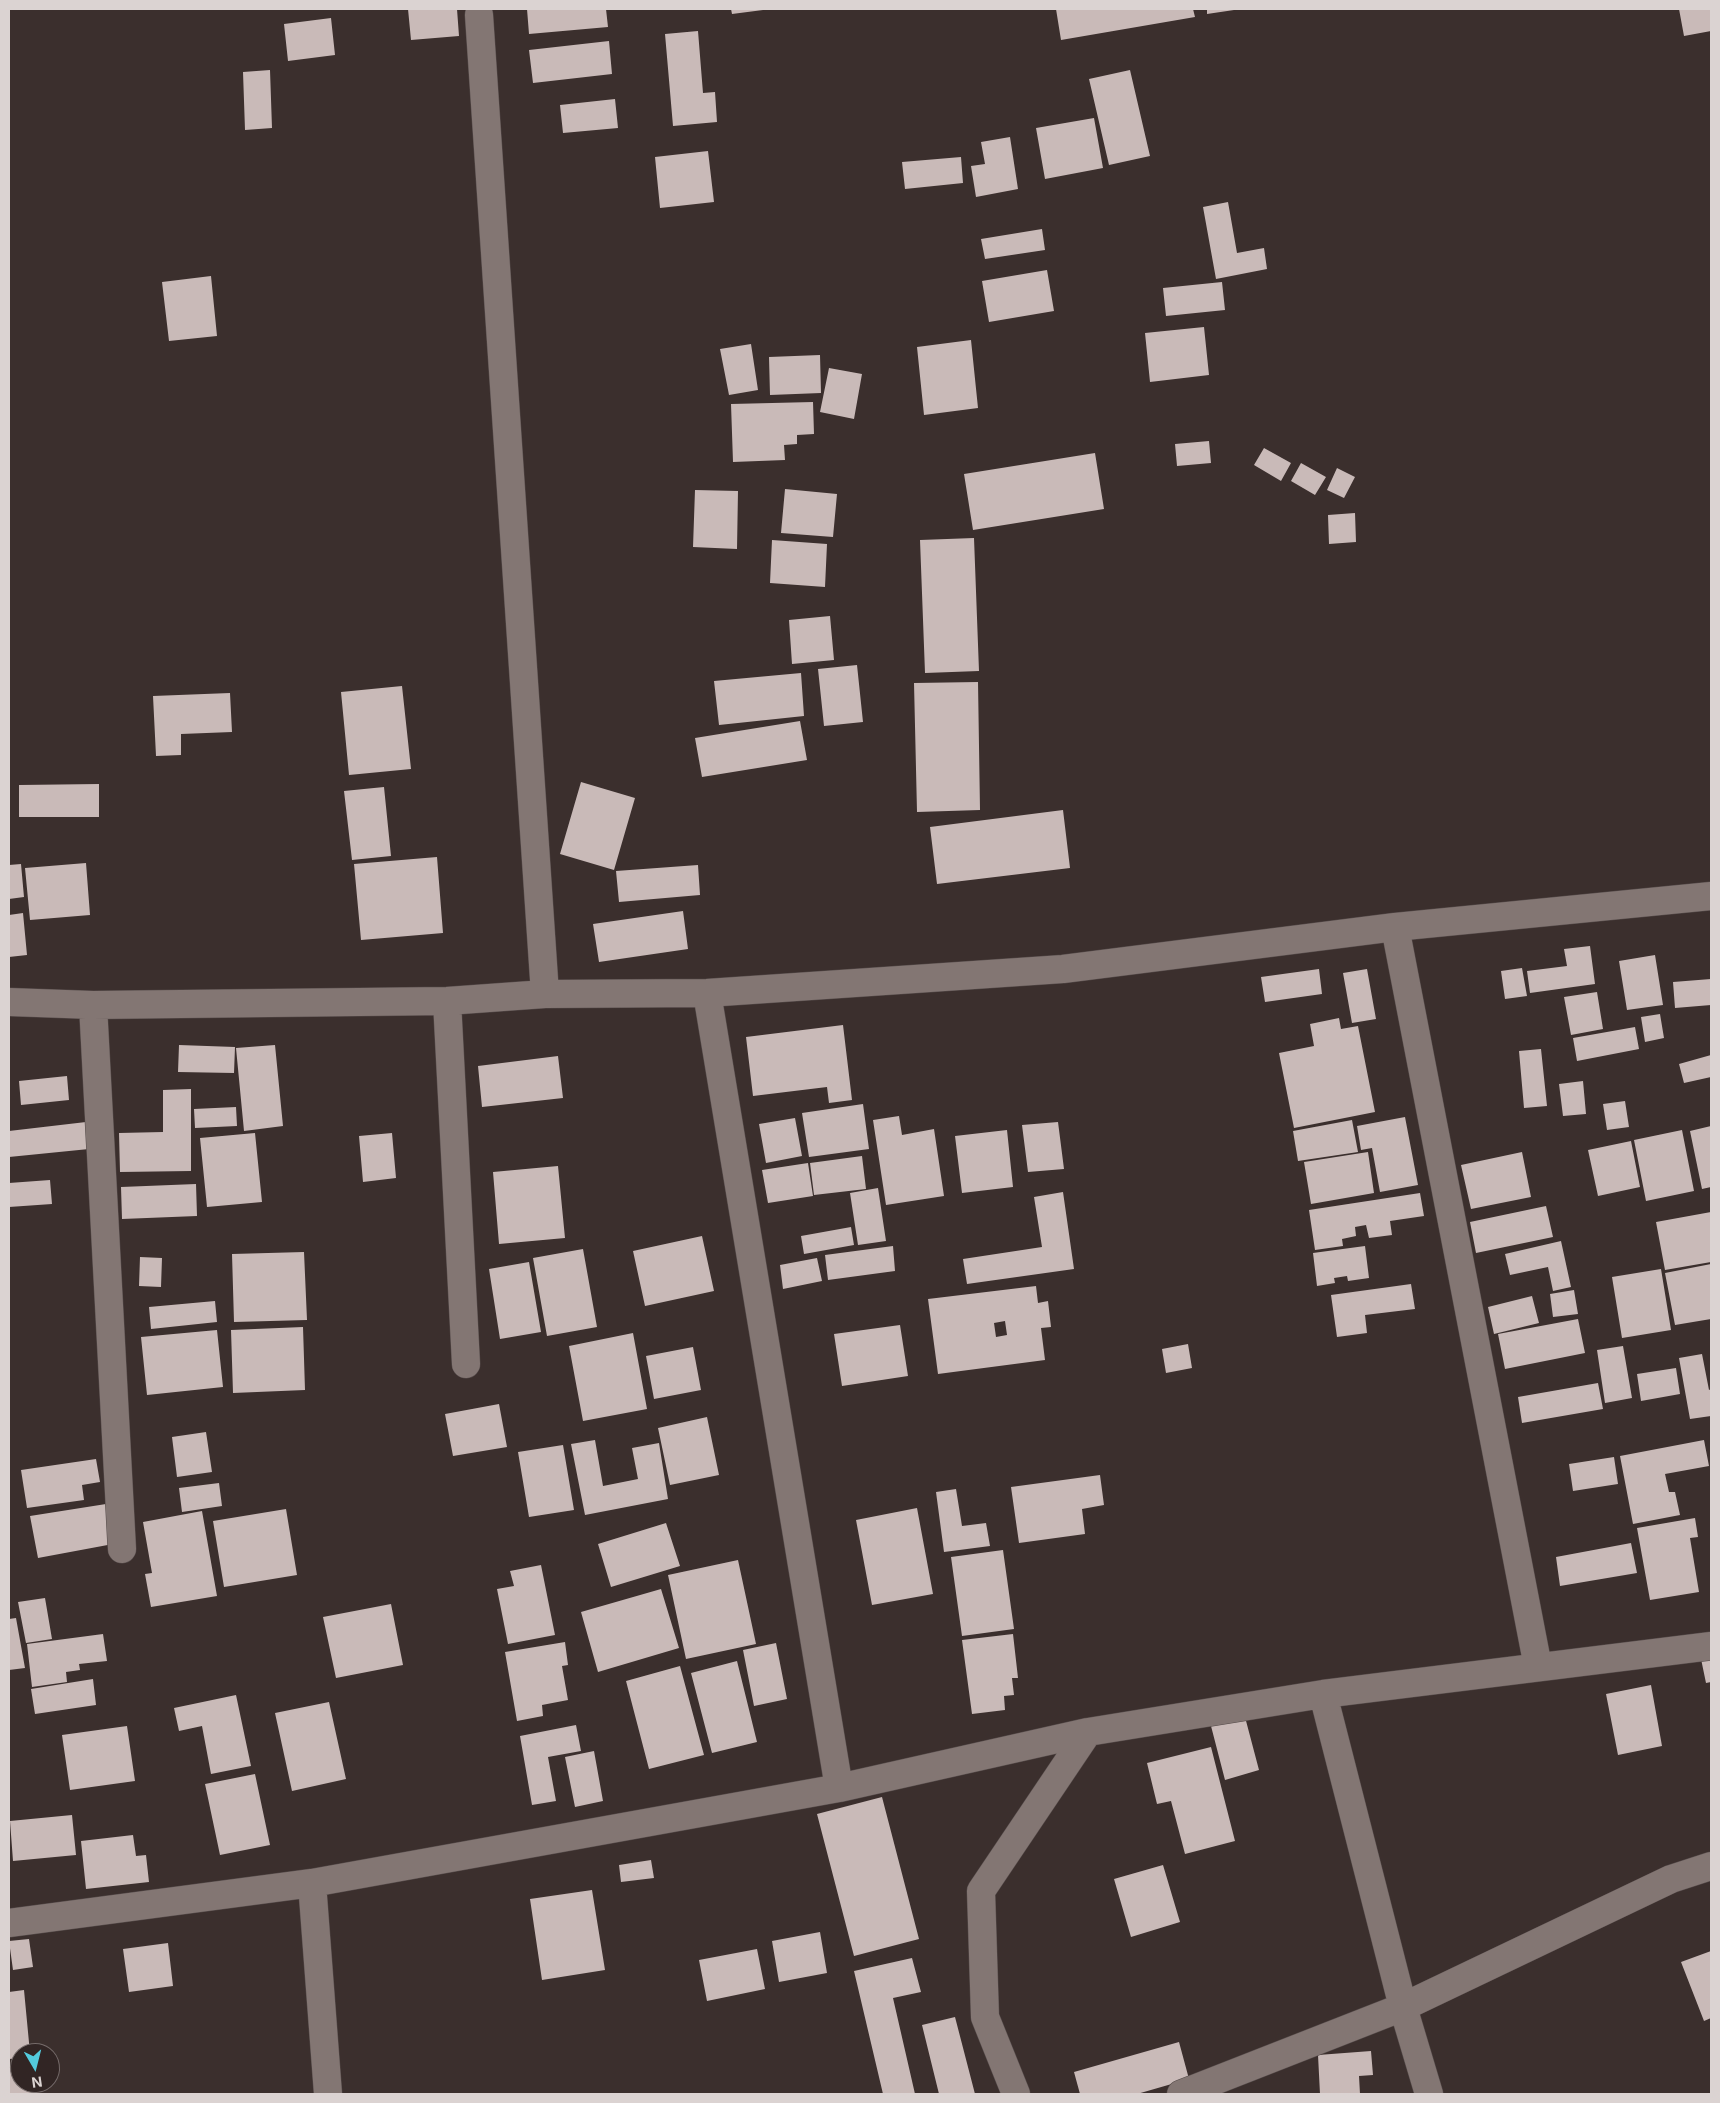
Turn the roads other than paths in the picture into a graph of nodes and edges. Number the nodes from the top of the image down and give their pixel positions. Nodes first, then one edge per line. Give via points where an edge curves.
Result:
1 (479, 16) dead end
2 (1711, 896) edge
3 (1395, 927) junction
4 (707, 993) junction
5 (545, 994) junction
6 (447, 1001) junction
7 (9, 1002) edge
8 (93, 1005) junction
9 (466, 1364) dead end
10 (122, 1549) dead end
11 (1711, 1646) edge
12 (1538, 1667) junction
13 (1323, 1694) junction
14 (1088, 1732) junction
15 (838, 1788) junction
16 (1711, 1866) edge
17 (312, 1883) junction
18 (9, 1923) edge
19 (1403, 2007) junction
20 (328, 2094) edge
21 (1016, 2094) edge
22 (1181, 2094) edge
23 (1429, 2094) edge

1 - 5 street
2 - 3 street
3 - 4 street via 1063,969
3 - 12 street
4 - 5 street
4 - 15 street
5 - 6 street
6 - 8 street
6 - 9 street
7 - 8 street
8 - 10 street
11 - 12 street
12 - 13 street
13 - 14 street
13 - 19 street
14 - 15 street
14 - 21 street via 981,1891 985,2017
15 - 17 street
16 - 19 street via 1671,1879
17 - 18 street
17 - 20 street
19 - 22 street
19 - 23 street

